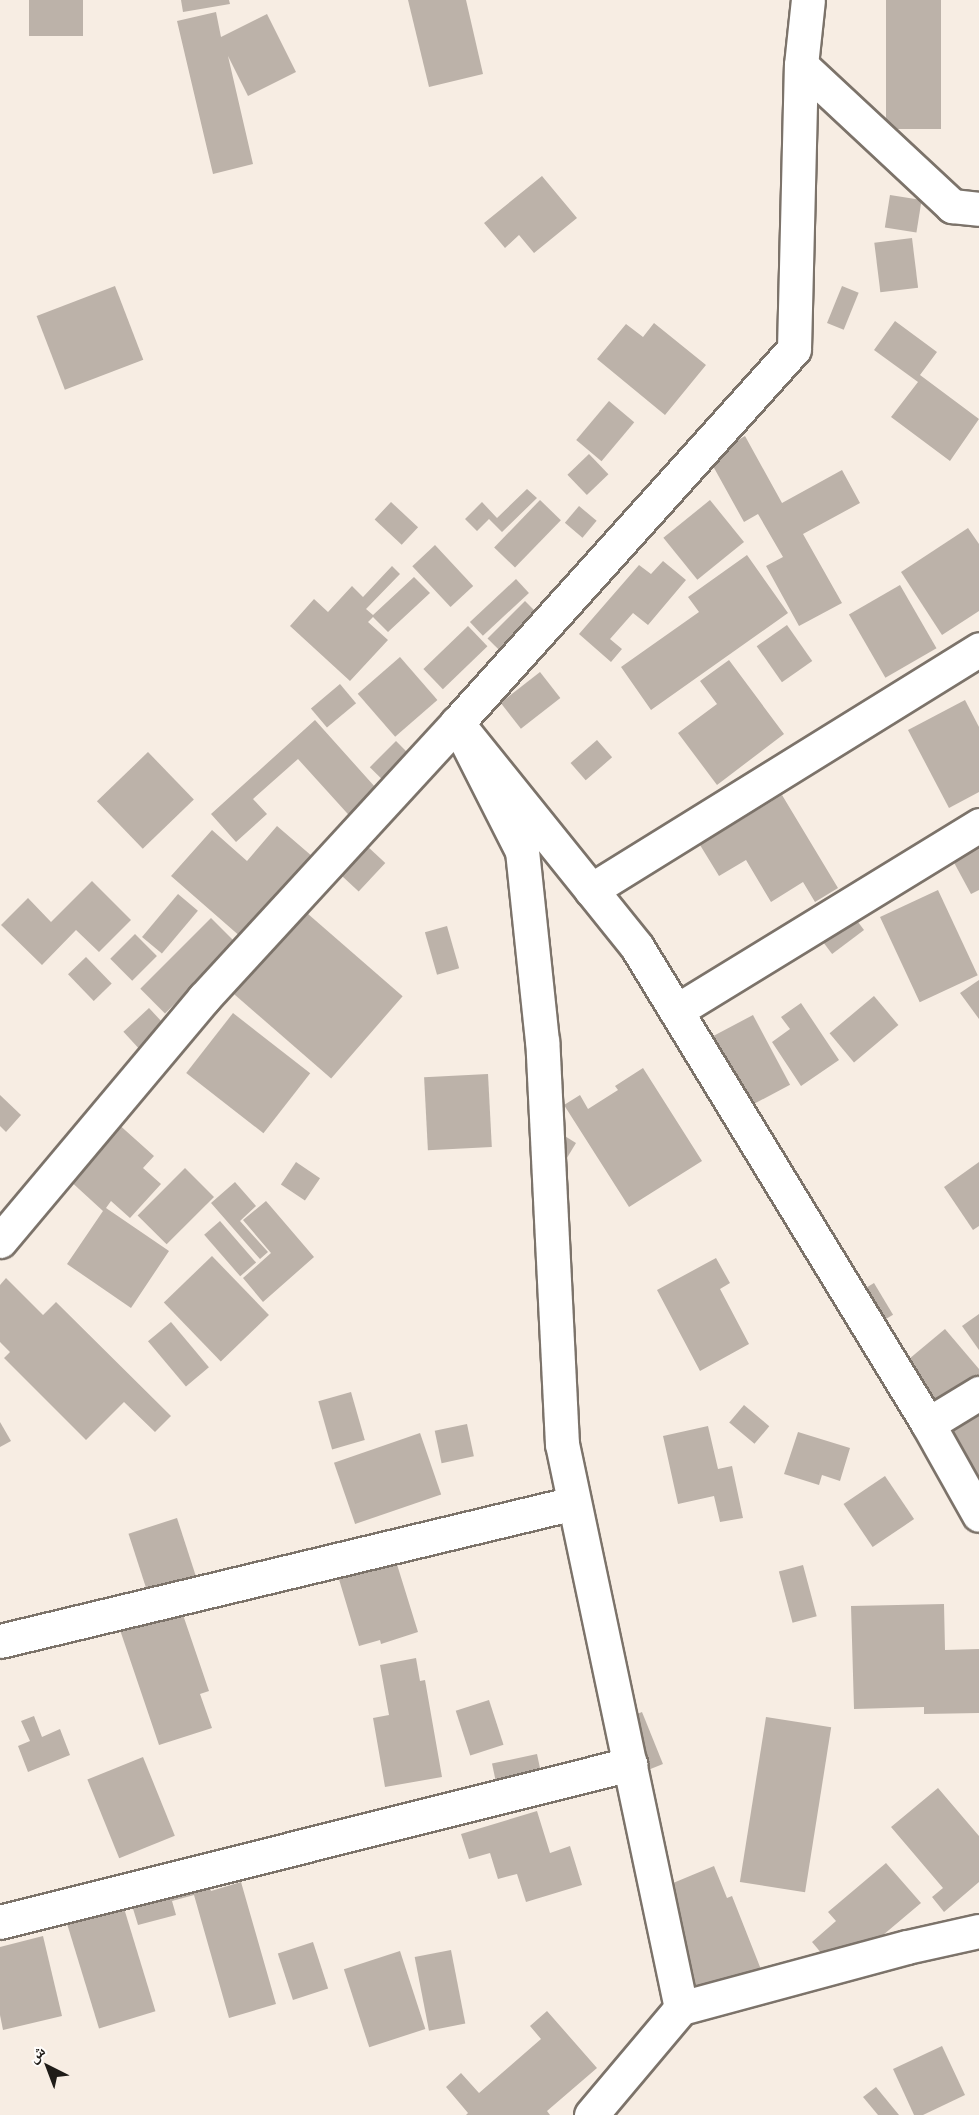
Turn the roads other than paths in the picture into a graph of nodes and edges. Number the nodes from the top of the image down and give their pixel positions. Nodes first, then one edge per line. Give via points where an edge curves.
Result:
1 (808, 0) edge
2 (801, 65) junction
3 (979, 209) edge
4 (979, 649) edge
5 (457, 723) junction
6 (979, 825) edge
7 (591, 890) junction
8 (676, 1011) junction
9 (0, 1241) edge
10 (979, 1393) edge
11 (928, 1424) junction
12 (574, 1503) junction
13 (979, 1515) edge
14 (0, 1641) edge
15 (630, 1764) junction
16 (0, 1922) edge
17 (979, 1931) edge
18 (681, 2008) junction
19 (591, 2115) edge

1 - 2 street
2 - 3 street via 952,206
2 - 5 street via 794,349
4 - 7 street
5 - 7 street
5 - 9 street via 204,998
5 - 12 street via 522,851 542,1041 562,1444
6 - 8 street
7 - 8 street via 637,947
8 - 11 street
10 - 11 street
11 - 13 street
12 - 14 street
12 - 15 street
15 - 16 street
15 - 18 street
17 - 18 street
18 - 19 street

